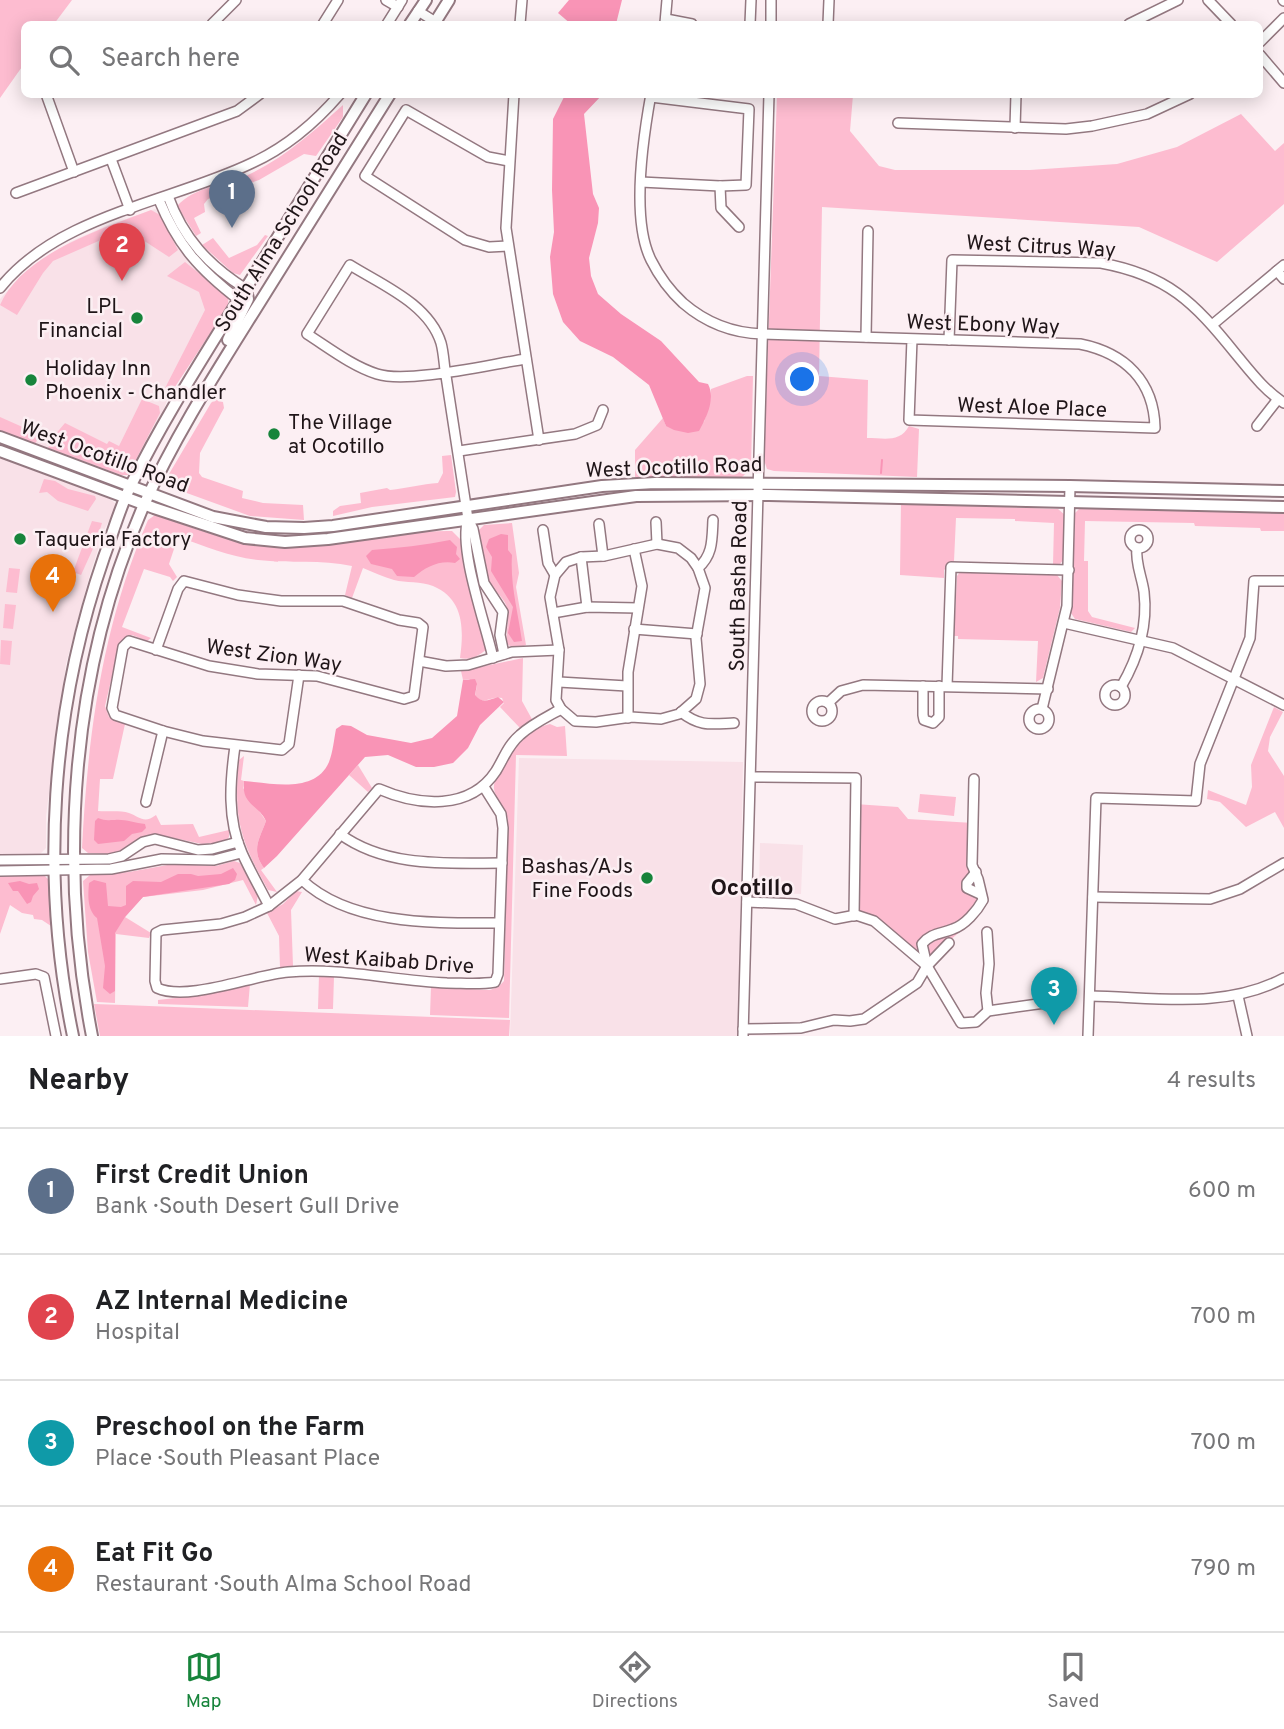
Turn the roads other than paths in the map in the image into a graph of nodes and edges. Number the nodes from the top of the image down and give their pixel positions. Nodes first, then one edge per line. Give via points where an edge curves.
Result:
1 (236, 0) edge
2 (338, 0) edge
3 (386, 0) edge
4 (425, 0) edge
5 (449, 0) edge
6 (522, 0) edge
7 (667, 0) edge
8 (751, 0) edge
9 (771, 0) edge
10 (829, 0) edge
11 (1178, 0) edge
12 (1208, 0) edge
13 (400, 3) edge
14 (418, 12) junction
15 (1284, 18) edge
16 (216, 21) edge
17 (325, 21) edge
18 (389, 21) edge
19 (412, 21) edge
20 (432, 21) edge
21 (438, 21) edge
22 (520, 21) edge
23 (666, 21) edge
24 (750, 21) edge
25 (771, 21) edge
26 (828, 21) edge
27 (1135, 21) edge
28 (1228, 21) edge
29 (1263, 38) edge
30 (1263, 59) edge
31 (1284, 83) edge
32 (47, 98) edge
33 (255, 98) edge
34 (336, 98) edge
35 (364, 98) edge
36 (388, 98) edge
37 (514, 98) edge
38 (651, 98) edge
39 (666, 98) edge
40 (769, 98) edge
41 (1016, 98) edge
42 (1181, 98) edge
43 (898, 123) dead end
44 (1015, 128) junction
45 (111, 159) junction
46 (509, 161) junction
47 (74, 172) junction
48 (641, 182) junction
49 (720, 186) junction
50 (16, 193) dead end
51 (164, 198) junction
52 (130, 210) junction
53 (739, 227) dead end
54 (868, 231) dead end
55 (508, 246) junction
56 (1280, 268) edge
57 (1284, 279) edge
58 (0, 288) edge
59 (246, 289) junction
60 (239, 300) junction
61 (1213, 325) junction
62 (762, 334) junction
63 (866, 337) junction
64 (912, 339) junction
65 (949, 340) junction
66 (526, 359) junction
67 (220, 366) junction
68 (446, 371) junction
69 (1281, 401) edge
70 (603, 410) dead end
71 (1257, 426) dead end
72 (1155, 428) joint
73 (0, 437) edge
74 (539, 440) junction
75 (459, 451) junction
76 (0, 452) edge
77 (758, 482) junction
78 (131, 485) junction
79 (1070, 486) junction
80 (1284, 491) edge
81 (150, 493) junction
82 (757, 494) junction
83 (126, 497) junction
84 (1069, 502) junction
85 (144, 505) junction
86 (466, 506) junction
87 (1284, 507) edge
88 (468, 519) junction
89 (713, 520) dead end
90 (656, 522) dead end
91 (599, 524) dead end
92 (327, 526) junction
93 (543, 530) dead end
94 (271, 541) junction
95 (657, 544) junction
96 (1138, 548) dead end
97 (634, 549) junction
98 (603, 556) junction
99 (581, 557) junction
100 (698, 568) junction
101 (1069, 570) junction
102 (555, 575) junction
103 (1284, 581) edge
104 (587, 607) junction
105 (638, 608) junction
106 (553, 613) junction
107 (503, 620) junction
108 (486, 623) junction
109 (1064, 623) junction
110 (634, 629) junction
111 (696, 634) junction
112 (1141, 639) junction
113 (156, 650) junction
114 (559, 650) junction
115 (504, 654) junction
116 (493, 658) junction
117 (419, 661) junction
118 (72, 673) junction
119 (299, 675) junction
120 (92, 676) junction
121 (1235, 680) junction
122 (559, 682) junction
123 (627, 686) junction
124 (923, 686) junction
125 (943, 686) junction
126 (1121, 687) dead end
127 (1048, 689) junction
128 (828, 703) dead end
129 (1284, 705) edge
130 (561, 709) junction
131 (1042, 709) dead end
132 (681, 712) junction
133 (628, 718) junction
134 (734, 723) dead end
135 (163, 731) junction
136 (235, 746) junction
137 (751, 777) junction
138 (974, 779) dead end
139 (484, 787) junction
140 (146, 802) dead end
141 (340, 834) junction
142 (164, 842) junction
143 (238, 842) junction
144 (242, 853) junction
145 (162, 859) junction
146 (0, 860) edge
147 (502, 863) junction
148 (1284, 863) edge
149 (74, 864) junction
150 (54, 865) junction
151 (0, 871) edge
152 (302, 880) junction
153 (1093, 897) junction
154 (747, 902) junction
155 (270, 906) junction
156 (854, 916) junction
157 (499, 923) junction
158 (987, 932) dead end
159 (949, 943) dead end
160 (927, 966) junction
161 (1284, 978) edge
162 (0, 979) edge
163 (1090, 996) junction
164 (1238, 996) junction
165 (1052, 1002) dead end
166 (988, 1010) junction
167 (743, 1032) edge
168 (55, 1036) edge
169 (73, 1036) edge
170 (92, 1036) edge
171 (1088, 1036) edge
172 (1247, 1036) edge

1 - 16 street
2 - 17 street
3 - 13 street
4 - 14 main road
5 - 21 main road
6 - 22 street
7 - 23 street
8 - 24 street
9 - 25 street
10 - 26 street
11 - 27 street
12 - 28 street
13 - 18 street
14 - 19 main road
14 - 20 street
15 - 29 street
30 - 31 street
32 - 47 street
33 - 45 street via 237,111
34 - 51 street via 309,127 266,156
35 - 59 main road, South Alma School Road
36 - 67 main road, South Alma School Road
37 - 46 street
38 - 48 street, West Ebony Way
39 - 49 street via 748,109 746,184
40 - 62 street, South Basha Road
41 - 44 street
42 - 44 street via 1120,121 1066,129
43 - 44 street
45 - 47 street
45 - 52 street
46 - 55 street
46 - 55 street via 488,157 406,110 365,176 465,240 489,247
47 - 50 street
48 - 49 street
48 - 62 street, West Ebony Way via 642,223 650,258 671,292 713,323 736,332
49 - 53 street via 721,208
51 - 52 street
51 - 59 street via 194,246
51 - 60 street via 173,230 186,252
52 - 58 street via 56,242
54 - 63 street
55 - 66 street
56 - 57 street
56 - 61 street
59 - 60 main road, South Alma School Road
59 - 67 main road via 248,299
60 - 78 main road, South Alma School Road via 173,406
61 - 65 street, West Citrus Way via 1161,281 1122,267 953,260
61 - 69 street, West Citrus Way via 1259,382
62 - 63 street, West Ebony Way
62 - 77 street, South Basha Road
63 - 64 street, West Ebony Way
64 - 65 street, West Ebony Way
64 - 72 street, West Aloe Place via 909,420
65 - 72 street, West Ebony Way via 1080,344 1108,352 1139,378 1152,403
66 - 68 street
66 - 74 street
67 - 81 main road, South Alma School Road
68 - 68 street via 440,341 427,318 412,303 350,265 307,334 378,374 406,378
68 - 75 street
69 - 71 street
70 - 74 street via 597,425
73 - 78 main road, West Ocotillo Road
74 - 75 street
75 - 86 street
76 - 83 main road, West Ocotillo Road
77 - 79 main road, West Ocotillo Road
77 - 82 street, South Basha Road
77 - 86 main road, West Ocotillo Road via 602,486
78 - 81 main road, West Ocotillo Road
78 - 83 main road, South Alma School Road
79 - 80 main road, West Ocotillo Road
79 - 84 street
81 - 85 main road, South Alma School Road
81 - 92 main road, West Ocotillo Road via 239,523
82 - 84 main road, West Ocotillo Road
82 - 88 main road, West Ocotillo Road via 636,496
82 - 137 street, South Basha Road
83 - 85 main road, West Ocotillo Road
83 - 118 main road, South Alma School Road via 95,583
84 - 87 main road, West Ocotillo Road
84 - 101 street
85 - 94 main road, West Ocotillo Road via 245,538
85 - 120 main road, South Alma School Road via 114,586
86 - 88 street
86 - 92 main road, West Ocotillo Road
88 - 94 main road, West Ocotillo Road via 328,539
88 - 107 street via 484,583
88 - 108 street via 464,530 470,569
89 - 100 street via 708,559
90 - 95 street
91 - 98 street
92 - 94 main road via 318,533
93 - 102 street via 548,563
95 - 97 street
95 - 100 street via 678,548
96 - 112 street via 1144,603
97 - 98 street
97 - 105 street via 642,586
98 - 99 street
99 - 102 street via 566,562
99 - 104 street
100 - 111 street via 705,588
101 - 109 street
101 - 125 street via 951,567
102 - 106 street via 550,597
103 - 121 street via 1254,581 1250,638
104 - 105 street
104 - 106 street
105 - 110 street
106 - 114 street
107 - 108 street
107 - 115 street
108 - 116 street
109 - 112 street
109 - 127 street
110 - 111 street
110 - 123 street
111 - 132 street via 700,684 696,699
112 - 121 street via 1173,648
112 - 126 street
113 - 117 street via 184,581 281,601 344,601 418,623 423,627
113 - 119 street, West Zion Way via 209,666
113 - 135 street, West Zion Way via 129,641 123,646 111,708 115,715
114 - 115 street
114 - 122 street
115 - 116 street
116 - 117 street via 446,666
117 - 119 street, West Zion Way via 414,696 404,699
118 - 120 main road
118 - 150 main road, South Alma School Road via 58,776
119 - 136 street via 286,748
120 - 149 main road, South Alma School Road via 78,769
121 - 129 street
121 - 153 street via 1200,764 1196,801 1096,798
122 - 123 street
122 - 130 street via 556,700
123 - 133 street
124 - 125 street
124 - 125 street via 924,720 933,723 939,717
124 - 128 street via 858,685 841,691
125 - 127 street
127 - 131 street
130 - 133 street via 575,721
130 - 139 street via 518,736
132 - 133 street via 661,719
132 - 134 street via 701,724
135 - 136 street
135 - 140 street
136 - 143 street via 230,781
137 - 154 street, South Basha Road
137 - 156 street via 856,778
138 - 160 street via 972,865 983,900 964,923 933,934 922,944
139 - 141 street via 447,802 397,797 379,789
139 - 147 street via 501,814
141 - 147 street via 371,852 405,860
141 - 152 street
142 - 143 street via 198,850
142 - 145 street
142 - 149 street via 150,840 122,856
143 - 144 street
144 - 145 street via 214,860
144 - 155 street
145 - 149 street via 119,868
146 - 150 street
147 - 157 street
148 - 153 street via 1233,893 1210,899
149 - 150 street
149 - 170 main road, South Alma School Road via 78,942
150 - 151 street
150 - 169 main road, South Alma School Road via 58,943
152 - 155 street
152 - 157 street via 316,892 377,916
153 - 163 street
154 - 156 street via 796,904 835,919
154 - 167 street, South Basha Road
155 - 157 street, West Kaibab Drive via 221,924 156,933 157,988 177,992 318,970 426,982 495,982
156 - 160 street via 874,921
158 - 166 street
159 - 160 street
160 - 166 street via 961,1023 976,1022
160 - 167 street via 917,983 864,1019
161 - 164 street
162 - 168 street via 44,977
163 - 164 street
163 - 171 street
164 - 172 street
165 - 166 street

